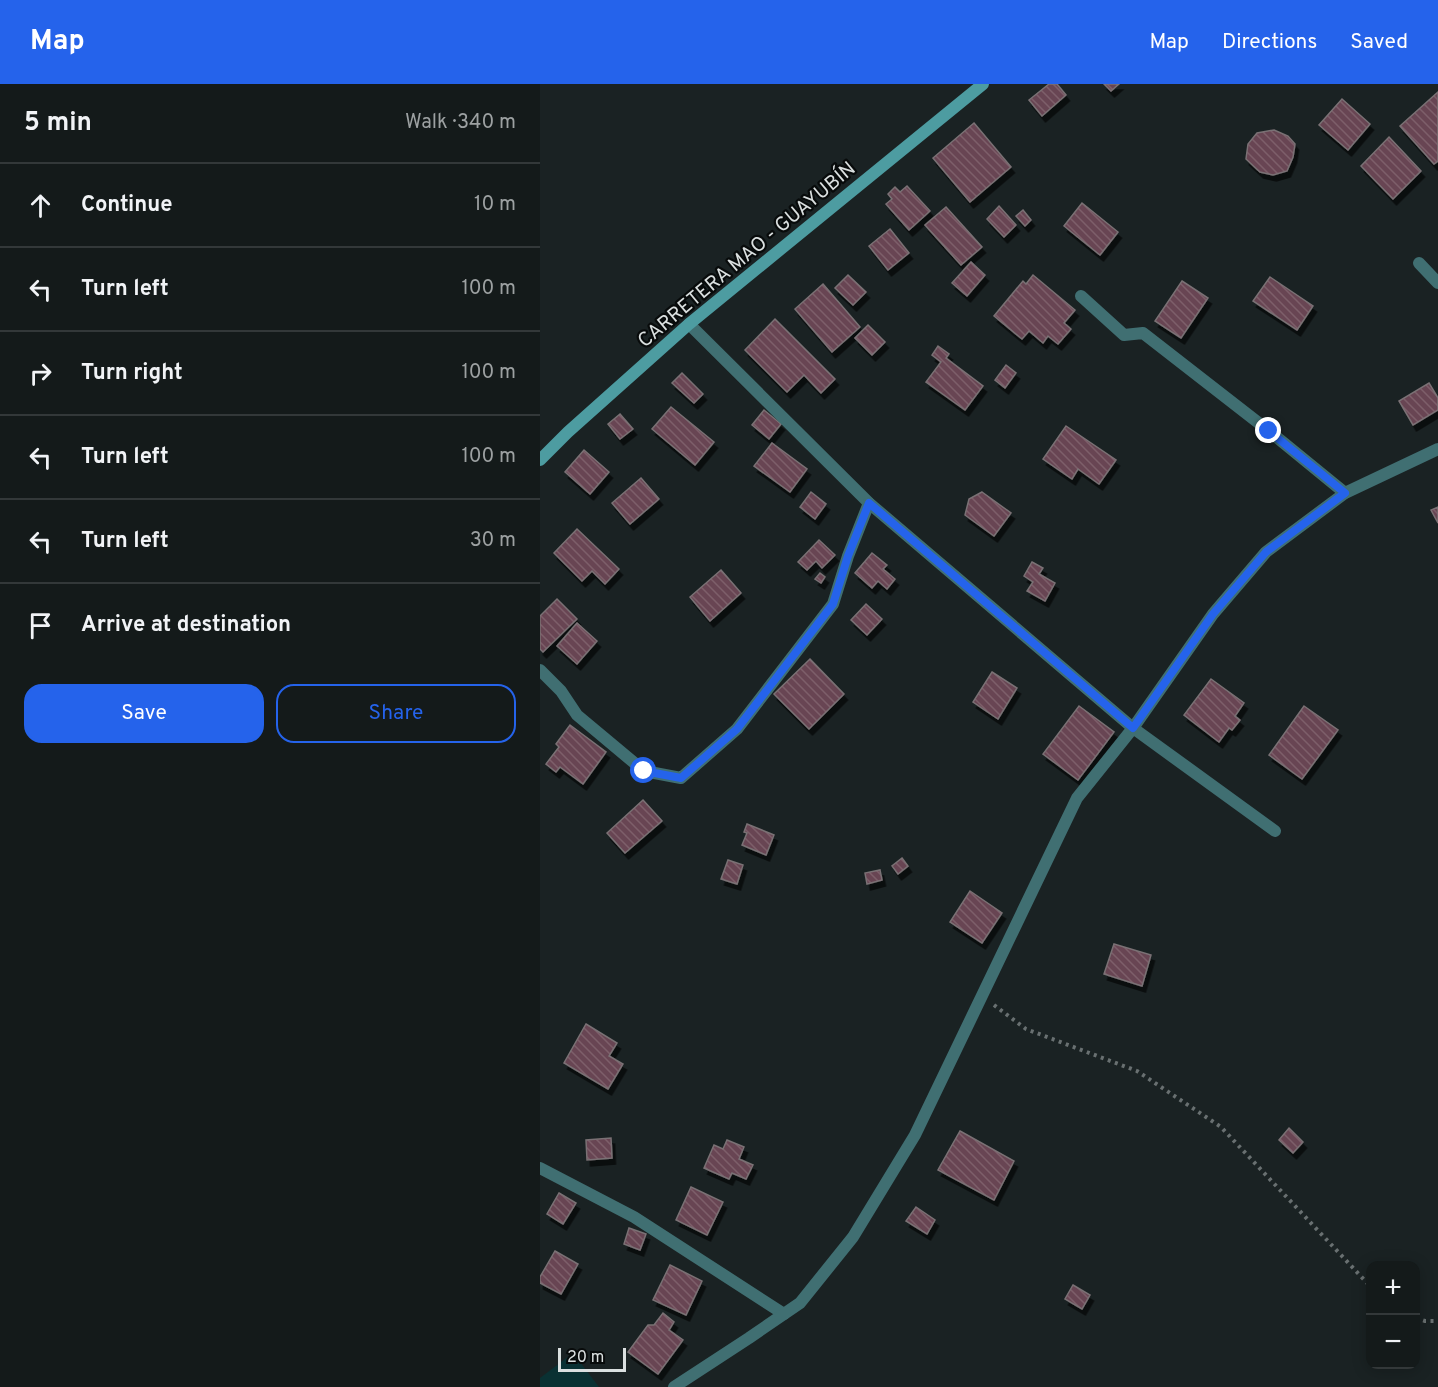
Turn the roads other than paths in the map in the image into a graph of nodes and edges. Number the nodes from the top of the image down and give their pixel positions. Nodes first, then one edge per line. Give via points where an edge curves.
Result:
1 (983, 84) edge
2 (1419, 263) dead end
3 (1438, 283) edge
4 (1081, 296) dead end
5 (689, 324) junction
6 (1438, 449) edge
7 (540, 460) edge
8 (1345, 493) junction
9 (869, 503) junction
10 (540, 669) edge
11 (1133, 728) junction
12 (1275, 831) dead end
13 (540, 1168) edge
14 (784, 1314) junction
15 (674, 1387) edge

1 - 5 main road, CARRETERA MAO - GUAYUBÍN
2 - 3 street
4 - 8 street via 1124,335 1143,333
5 - 7 main road, CARRETERA MAO - GUAYUBÍN
5 - 9 street
6 - 8 street
8 - 11 street via 1266,552 1213,614
9 - 10 street via 833,604 737,729 681,778 644,771 577,714
9 - 11 street
11 - 12 street
11 - 14 street via 1077,798 915,1135 853,1236 800,1303
13 - 14 street via 633,1216
14 - 15 street

